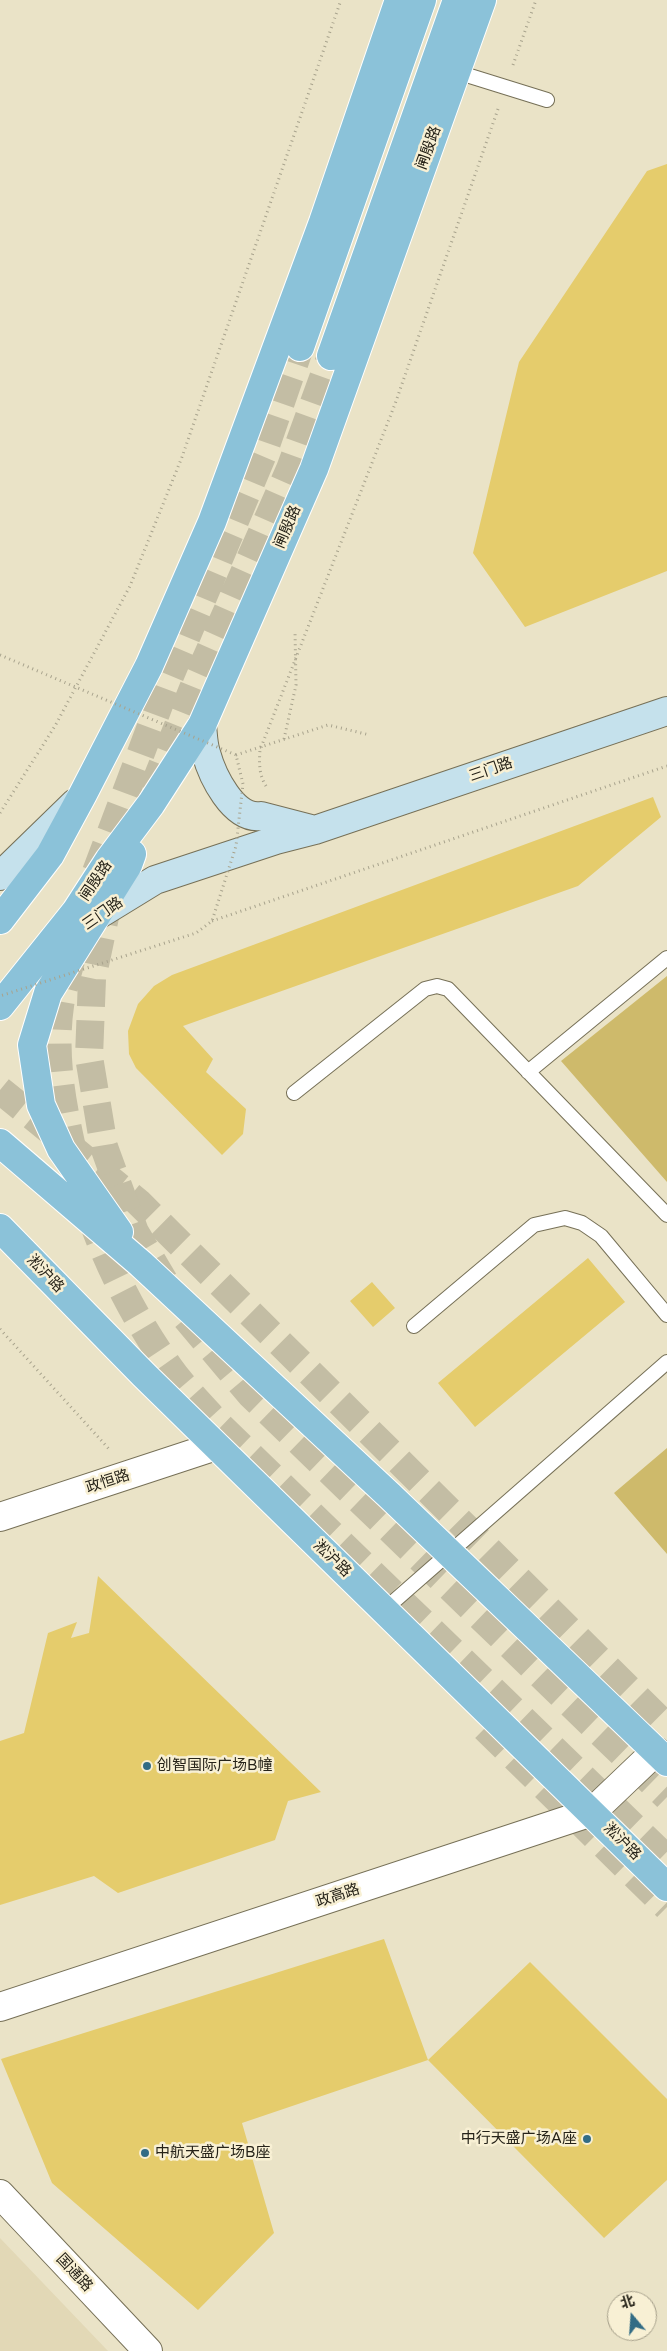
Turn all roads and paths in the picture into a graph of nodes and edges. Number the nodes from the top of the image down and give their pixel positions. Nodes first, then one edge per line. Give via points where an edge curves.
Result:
1 (341, 0) edge
2 (399, 0) edge
3 (422, 0) edge
4 (457, 0) edge
5 (482, 0) edge
6 (536, 0) edge
7 (457, 72) junction
8 (506, 88) junction
9 (547, 100) dead end
10 (300, 347) tunnel mouth
11 (331, 356) tunnel mouth
12 (296, 631) dead end
13 (0, 655) edge
14 (667, 711) edge
15 (202, 726) junction
16 (370, 735) dead end
17 (284, 740) junction
18 (236, 755) junction
19 (667, 766) edge
20 (83, 794) junction
21 (151, 804) junction
22 (0, 813) edge
23 (303, 827) junction
24 (0, 876) edge
25 (98, 913) junction
26 (0, 920) edge
27 (212, 921) junction
28 (667, 958) edge
29 (9, 990) edge
30 (0, 1006) edge
31 (528, 1072) junction
32 (294, 1093) dead end
33 (0, 1143) edge
34 (667, 1215) edge
35 (0, 1228) edge
36 (141, 1264) junction
37 (667, 1315) edge
38 (414, 1326) dead end
39 (0, 1329) edge
40 (667, 1362) edge
41 (216, 1446) junction
42 (132, 1474) junction
43 (0, 1517) edge
44 (449, 1554) junction
45 (384, 1610) junction
46 (662, 1757) edge
47 (592, 1812) junction
48 (667, 1887) edge
49 (0, 2007) edge
50 (0, 2194) edge
51 (148, 2351) edge

1 - 22 path via 182,457 130,586 54,726
2 - 20 main road via 323,222 212,522 149,666
3 - 10 main road
4 - 11 main road
5 - 7 main road, 闸殷路
6 - 8 path
7 - 8 lane
7 - 15 main road, 闸殷路 via 314,469
8 - 9 lane
8 - 23 path via 395,404 260,750 262,779 280,812
12 - 17 path, bridge via 296,685
13 - 18 path, bridge
14 - 23 street, 三门路
15 - 21 main road, 闸殷路
15 - 23 street via 205,751 214,775 234,806 255,817
16 - 17 path, bridge via 328,725
17 - 18 path, bridge
18 - 27 path, bridge via 243,784 236,846
19 - 27 path
20 - 24 street
20 - 26 main road via 50,855
21 - 25 main road via 128,865
21 - 29 main road, 闸殷路 via 76,911
23 - 25 street, 三门路 via 276,840 155,880
25 - 29 street, 三门路
25 - 36 main road via 48,993 32,1045 41,1105 61,1149
27 - 29 path, bridge via 196,933
28 - 31 lane
29 - 30 main road, 闸殷路
31 - 32 lane via 448,989 438,986 425,989
31 - 34 lane
33 - 36 main road
35 - 41 main road, 淞沪路
36 - 44 main road
37 - 38 lane via 600,1236 582,1223 565,1218 534,1226
39 - 42 path
40 - 44 lane
41 - 42 street, 政恒路
41 - 45 main road, 淞沪路
42 - 43 street, 政恒路
44 - 45 lane
44 - 46 main road
45 - 47 main road, 淞沪路
46 - 47 street, 政高路
47 - 48 main road, 淞沪路
47 - 49 street, 政高路
50 - 51 street, 国通路

